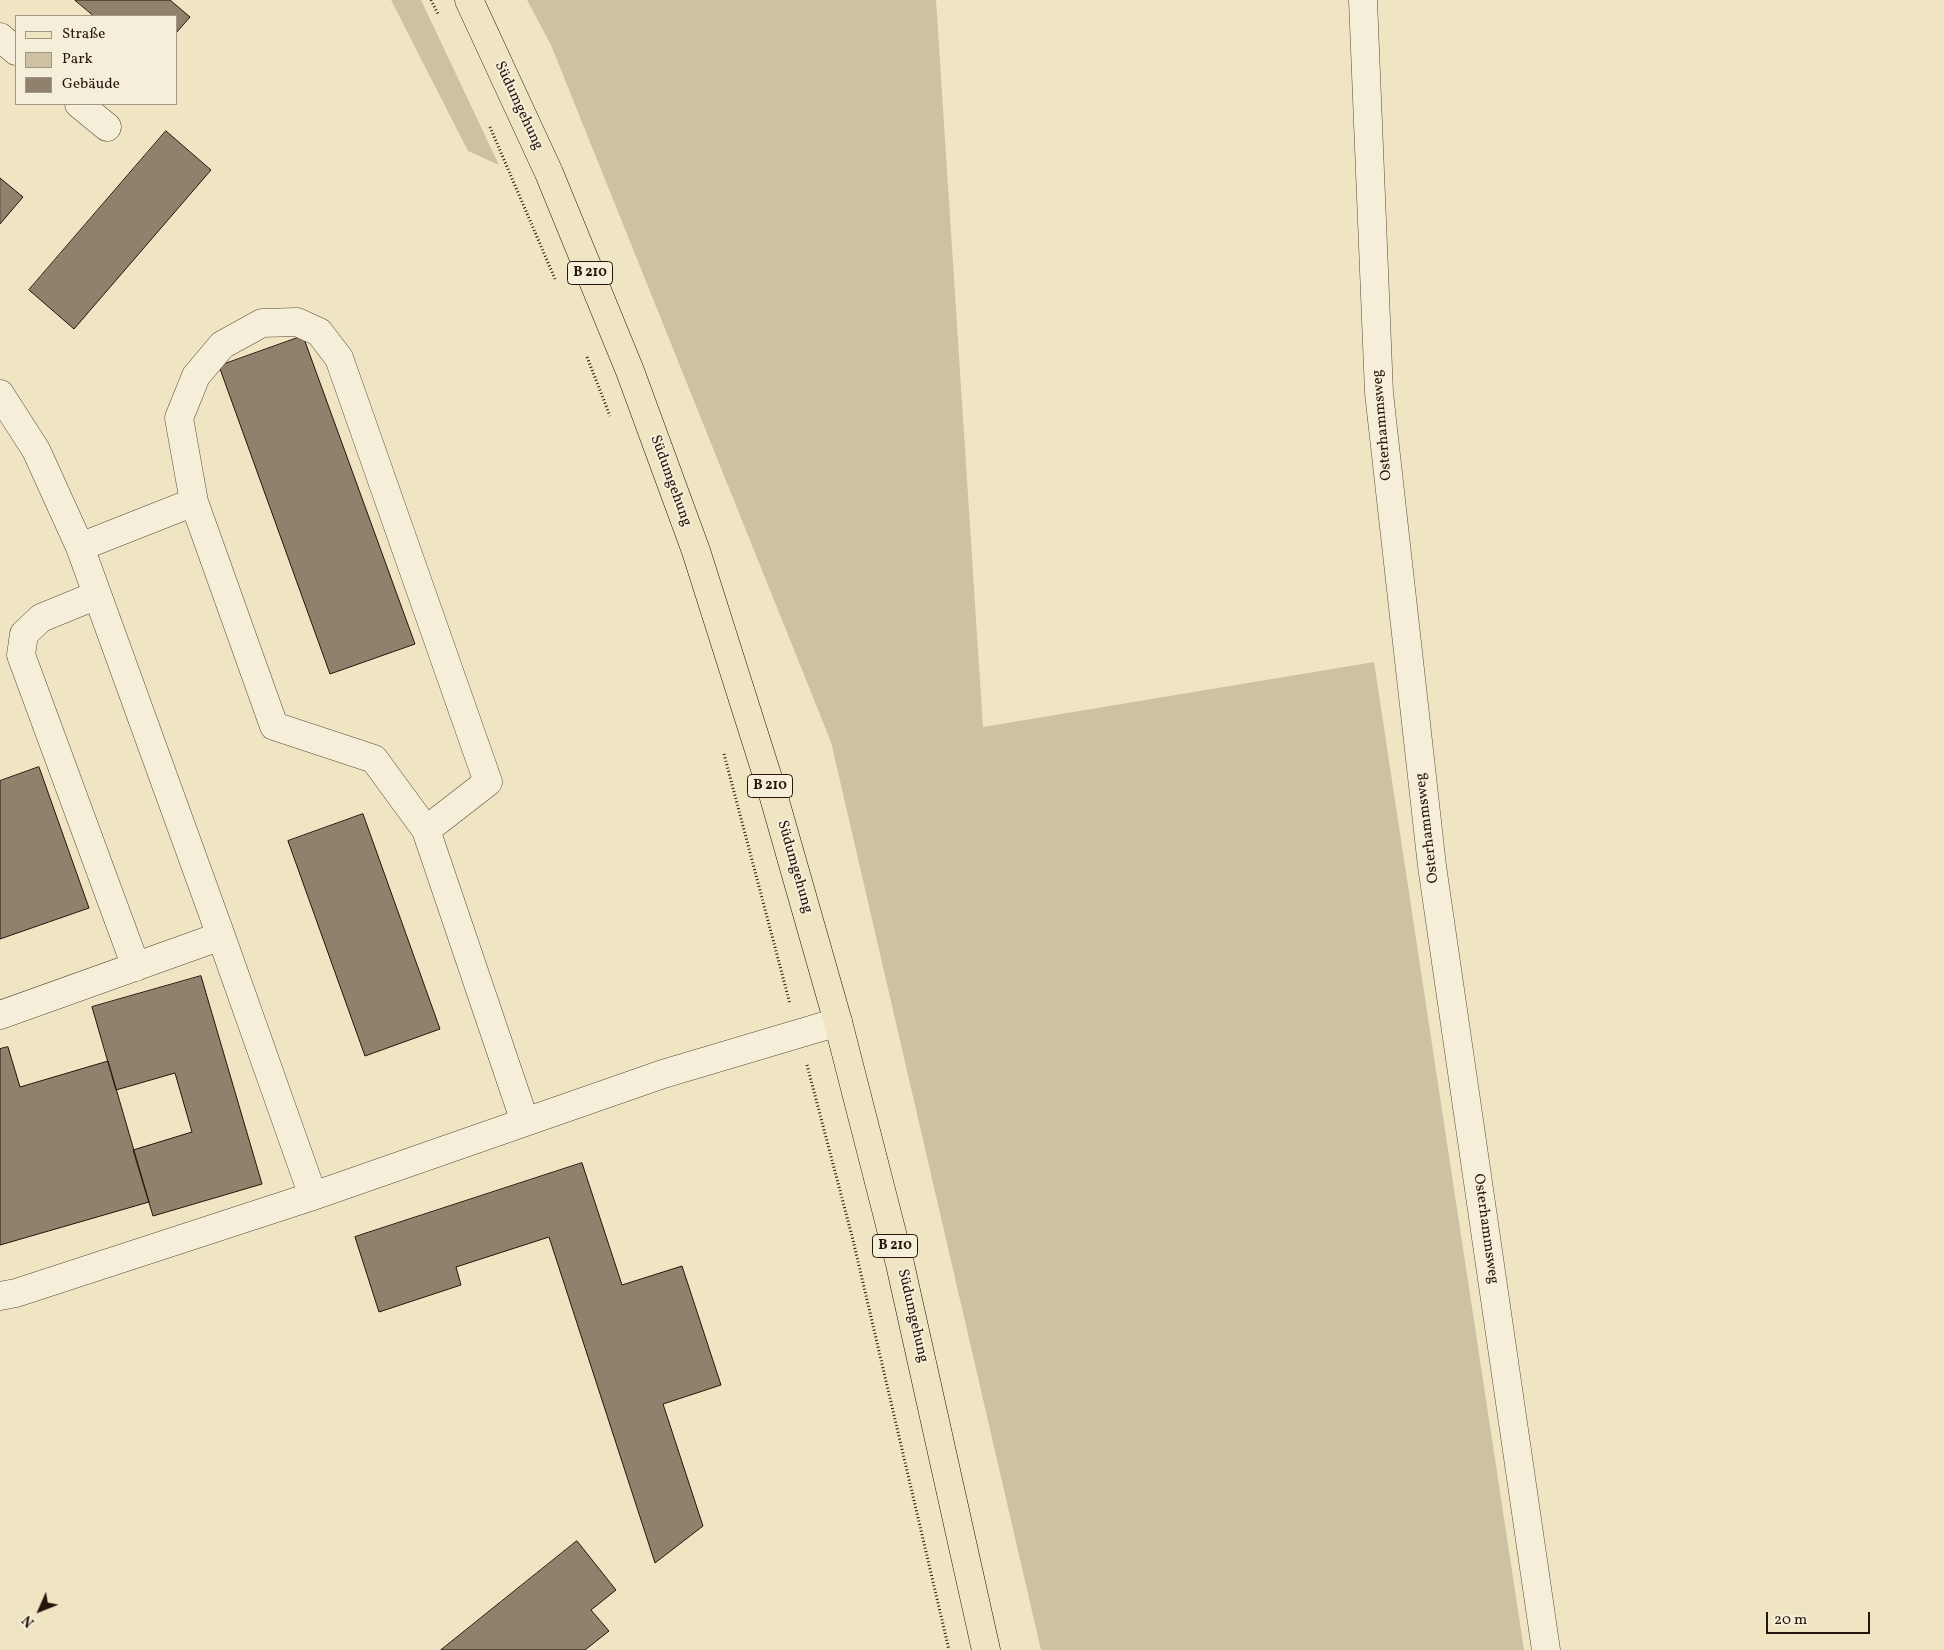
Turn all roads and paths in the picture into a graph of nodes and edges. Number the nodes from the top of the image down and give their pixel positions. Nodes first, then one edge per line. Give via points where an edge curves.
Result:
1 (431, 0) edge
2 (469, 0) edge
3 (1363, 0) edge
4 (439, 16) dead end
5 (0, 37) edge
6 (15, 50) edge
7 (80, 105) edge
8 (490, 126) dead end
9 (107, 127) dead end
10 (558, 286) dead end
11 (584, 349) dead end
12 (0, 394) edge
13 (613, 424) dead end
14 (194, 502) junction
15 (80, 547) junction
16 (97, 595) junction
17 (724, 754) dead end
18 (426, 830) junction
19 (221, 936) junction
20 (136, 967) junction
21 (0, 1015) edge
22 (838, 1022) junction
23 (798, 1033) junction
24 (525, 1122) junction
25 (313, 1196) junction
26 (0, 1296) edge
27 (949, 1650) edge
28 (986, 1650) edge
29 (1546, 1650) edge

1 - 4 path
2 - 22 main road, Südumgehung / B 210 via 549,173 630,371 696,551 773,794
3 - 29 lane, Osterhammsweg via 1383,433 1432,866
5 - 6 lane
7 - 9 lane
8 - 10 path
11 - 13 path
12 - 15 lane via 36,450
14 - 15 lane
14 - 18 lane via 274,726 374,759
14 - 18 lane via 179,418 196,376 222,345 262,324 297,322 319,332 338,358 488,782
15 - 16 lane
16 - 19 lane
16 - 20 lane via 41,618 24,634 21,655
17 - 23 path
18 - 24 lane
19 - 20 lane
19 - 25 lane
20 - 21 lane
22 - 23 lane
22 - 28 main road, Südumgehung / B 210 via 900,1264
23 - 24 lane via 663,1074
23 - 27 path via 850,1230
24 - 25 lane
25 - 26 lane

